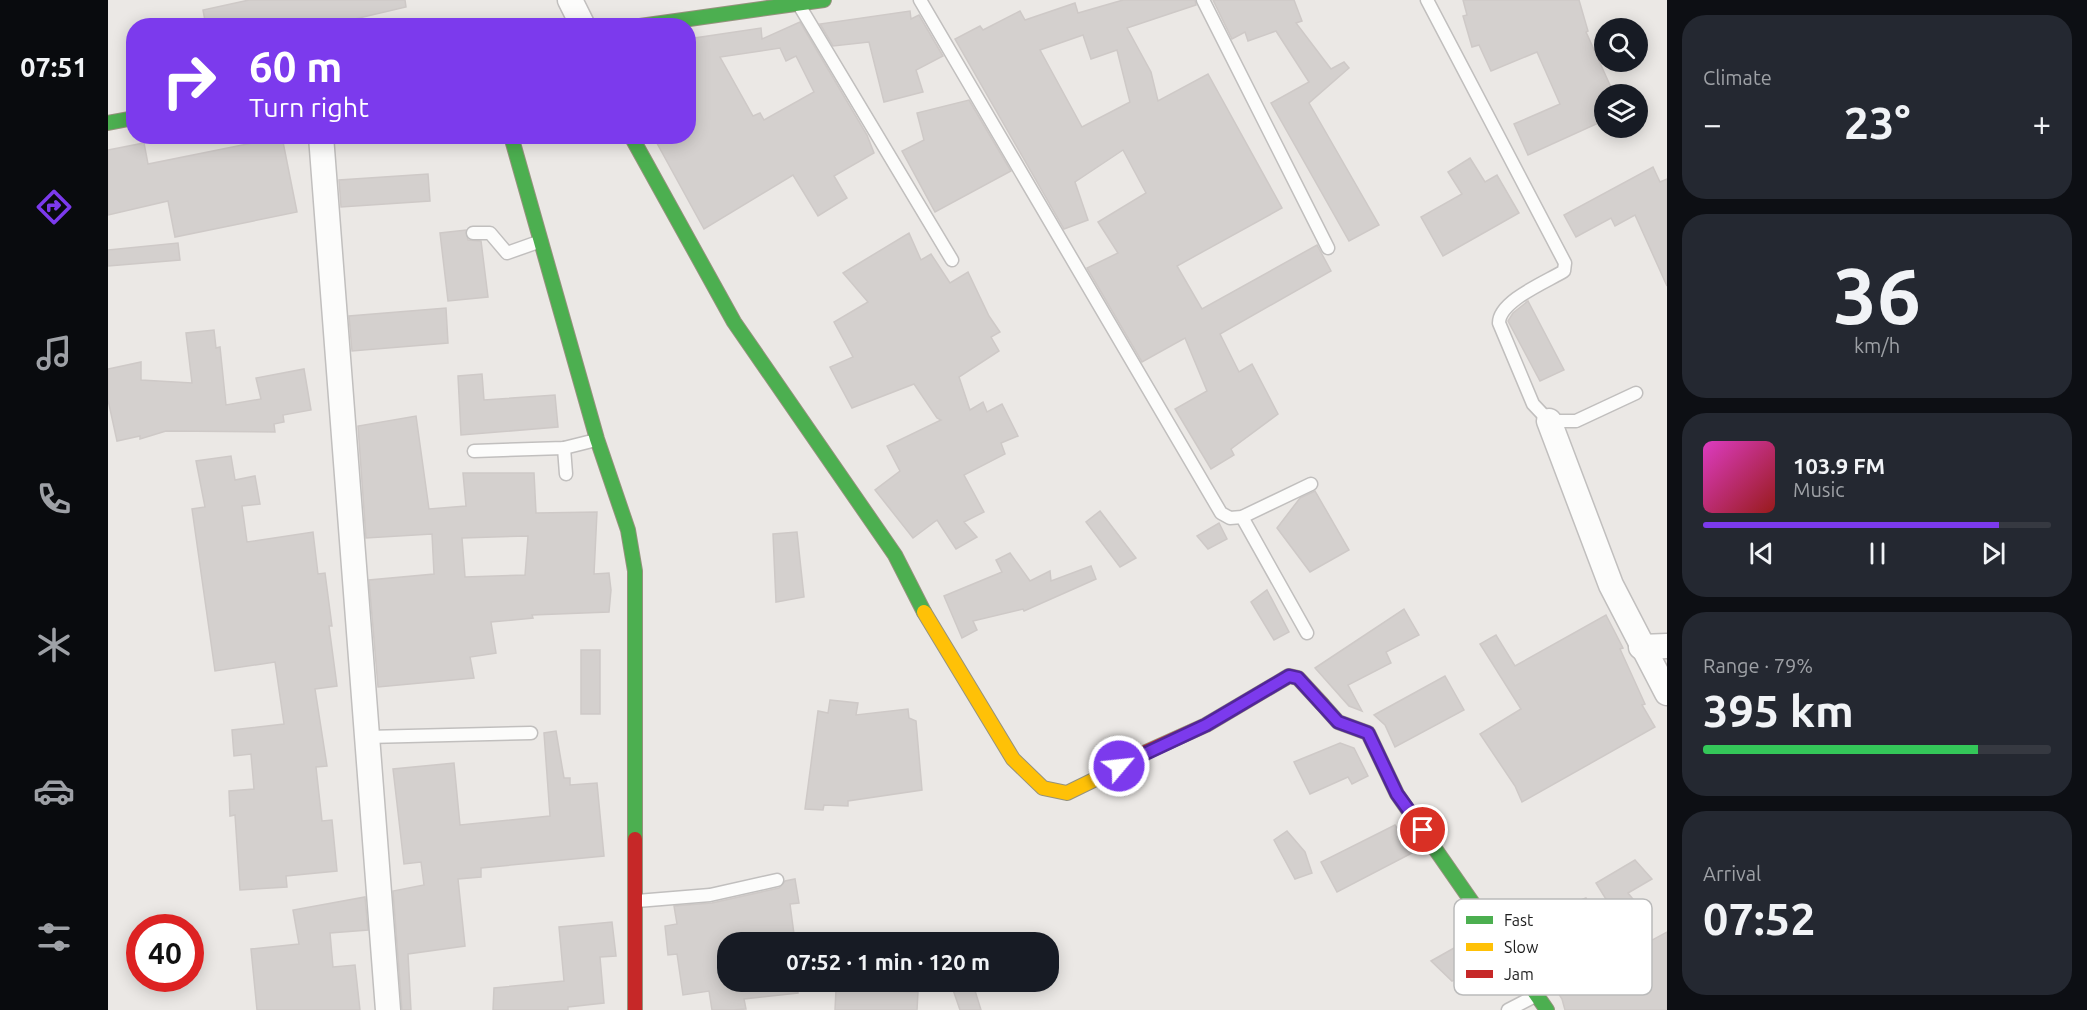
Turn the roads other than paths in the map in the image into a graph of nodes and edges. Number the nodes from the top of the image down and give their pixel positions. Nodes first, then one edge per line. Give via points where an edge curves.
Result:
1 (570, 0) edge
2 (824, 0) edge
3 (920, 0) edge
4 (1203, 0) edge
5 (1427, 0) edge
6 (799, 4) junction
7 (738, 6) edge
8 (579, 18) edge
9 (679, 18) edge
10 (126, 120) edge
11 (108, 123) edge
12 (322, 144) edge
13 (513, 144) edge
14 (635, 144) edge
15 (473, 233) dead end
16 (542, 241) junction
17 (1328, 248) dead end
18 (952, 260) dead end
19 (1635, 393) dead end
20 (1549, 421) junction
21 (597, 439) junction
22 (564, 448) junction
23 (474, 451) dead end
24 (566, 474) dead end
25 (1311, 484) dead end
26 (1242, 517) junction
27 (1306, 633) dead end
28 (1667, 646) edge
29 (1641, 647) junction
30 (1667, 693) edge
31 (531, 733) dead end
32 (367, 737) junction
33 (777, 880) dead end
34 (1469, 899) edge
35 (636, 901) junction
36 (1536, 996) joint
37 (388, 1010) edge
38 (635, 1010) edge
39 (1508, 1010) edge
40 (1547, 1010) edge

1 - 8 street
2 - 6 street
3 - 26 lane via 1221,513 1230,518
4 - 17 lane
5 - 20 lane via 1564,263 1564,271 1508,304 1499,317 1533,404
6 - 7 street
6 - 18 lane
7 - 9 street
10 - 11 street
12 - 32 street
13 - 16 street
14 - 34 street via 735,322 895,555 910,589 1013,759 1043,788 1067,793 1087,785 1135,757 1206,725 1289,676 1298,678 1338,722 1368,733 1397,794
15 - 16 lane via 490,233 507,253
16 - 21 street
19 - 20 lane via 1576,421
20 - 29 street via 1611,585
21 - 22 lane
21 - 35 street via 627,530 634,571
22 - 23 lane
22 - 24 lane
25 - 26 lane
26 - 27 lane
28 - 29 street
29 - 30 street
31 - 32 lane
32 - 37 street
33 - 35 lane via 710,895
35 - 38 street
36 - 39 lane
36 - 40 street

